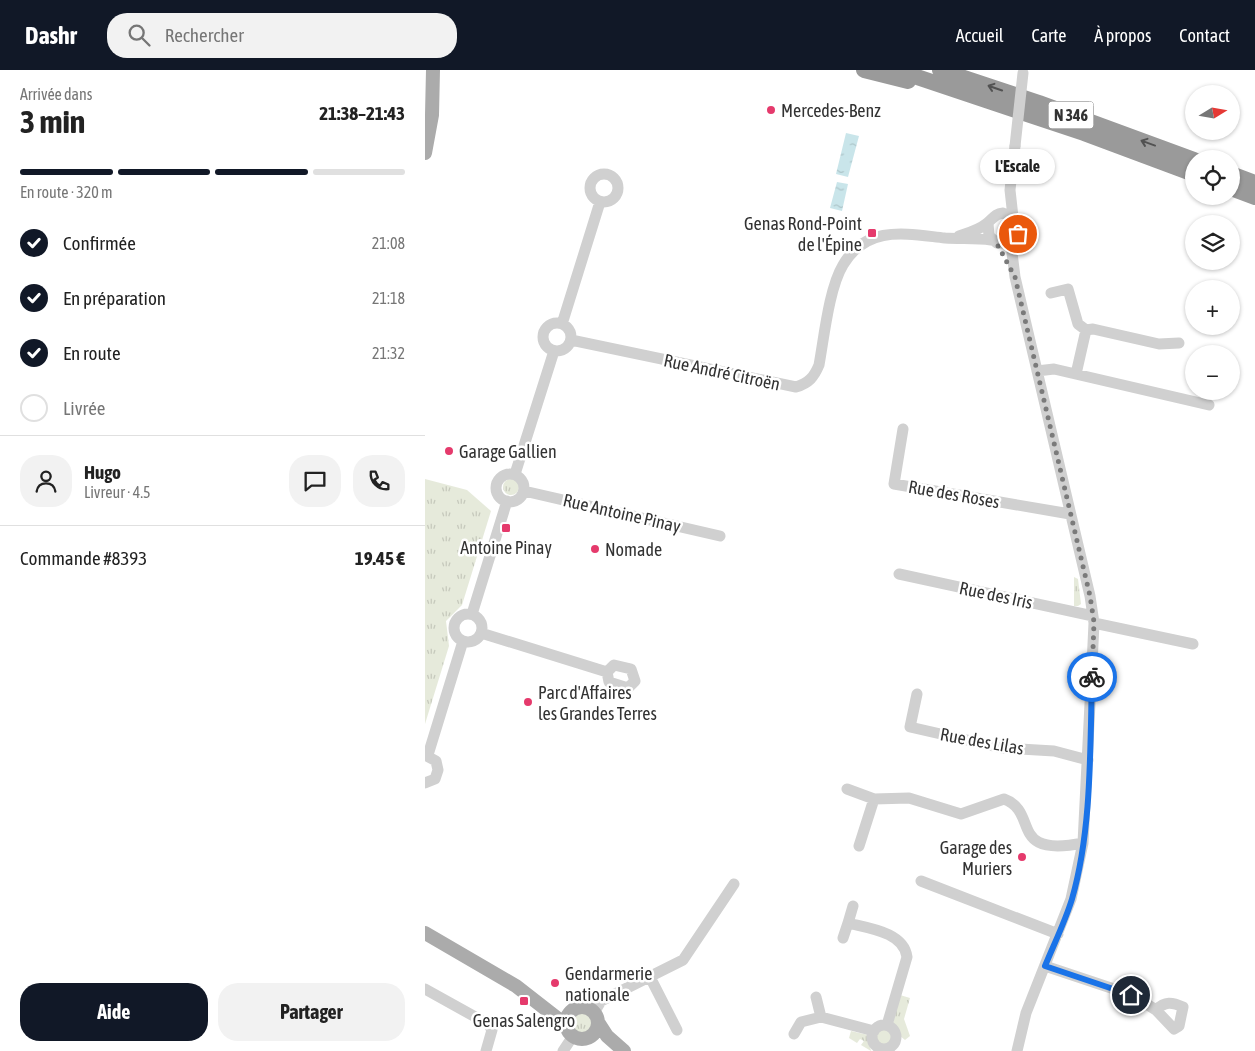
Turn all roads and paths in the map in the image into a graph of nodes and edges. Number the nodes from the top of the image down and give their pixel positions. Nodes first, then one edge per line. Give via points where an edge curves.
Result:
1 (433, 70) edge
2 (864, 70) edge
3 (896, 70) edge
4 (945, 71) edge
5 (1023, 71) edge
6 (964, 91) junction
7 (425, 153) edge
8 (1185, 157) edge
9 (1185, 171) edge
10 (1240, 177) edge
11 (1255, 183) edge
12 (1010, 190) junction
13 (1240, 191) edge
14 (1255, 197) edge
15 (600, 202) dead end
16 (996, 214) junction
17 (1013, 217) junction
18 (988, 224) junction
19 (953, 239) junction
20 (1013, 241) junction
21 (994, 242) junction
22 (1015, 277) junction
23 (1051, 293) dead end
24 (562, 324) junction
25 (1086, 330) junction
26 (571, 340) junction
27 (1179, 343) dead end
28 (1031, 345) junction
29 (554, 351) junction
30 (1057, 370) junction
31 (1037, 371) junction
32 (1077, 374) junction
33 (1042, 391) junction
34 (1209, 405) dead end
35 (903, 429) dead end
36 (515, 474) junction
37 (525, 491) junction
38 (507, 501) junction
39 (1071, 514) junction
40 (720, 536) dead end
41 (899, 574) dead end
42 (472, 614) junction
43 (1093, 619) junction
44 (481, 633) junction
45 (463, 641) junction
46 (1193, 644) dead end
47 (607, 672) dead end
48 (917, 694) dead end
49 (427, 755) edge
50 (1088, 760) junction
51 (425, 783) edge
52 (847, 789) dead end
53 (874, 799) junction
54 (1083, 843) junction
55 (859, 846) dead end
56 (921, 881) dead end
57 (734, 884) dead end
58 (853, 906) dead end
59 (848, 923) junction
60 (425, 933) edge
61 (1057, 934) junction
62 (843, 938) dead end
63 (1045, 966) junction
64 (649, 977) junction
65 (516, 986) junction
66 (425, 989) edge
67 (816, 997) dead end
68 (576, 1009) junction
69 (1156, 1010) dead end
70 (596, 1017) junction
71 (821, 1017) junction
72 (887, 1025) junction
73 (677, 1030) dead end
74 (874, 1031) junction
75 (574, 1033) junction
76 (794, 1034) dead end
77 (877, 1049) edge
78 (486, 1051) edge
79 (563, 1051) edge
80 (613, 1051) edge
81 (623, 1051) edge
82 (1017, 1051) edge

1 - 7 main road via 432,115
2 - 6 highway via 951,94
3 - 6 highway, N 346
8 -> 4 highway, N 346
5 - 12 street, bridge
6 - 9 highway, N 346
10 - 11 highway
12 - 16 street
12 - 17 street
13 - 14 highway
15 - 24 street
16 - 17 street
16 - 18 street
17 - 20 street via 1018,229
18 - 19 street
18 - 21 street via 987,232
19 - 21 street, Rue André Citroën
19 - 26 street, Rue André Citroën via 889,234 873,238 851,254 835,283 819,365 814,377 796,387
20 - 21 street via 1005,244
20 - 22 street via 1011,253
21 - 22 street
22 - 28 street
23 - 25 street via 1069,289 1078,324
24 - 26 street via 570,332
24 - 29 street via 551,324 543,332 544,343
25 - 27 street via 1166,345
25 - 32 street
26 - 29 street via 566,348
28 - 30 street
28 - 31 street
29 - 36 street
30 - 31 street
30 - 32 street
30 - 33 street
31 - 33 street
32 - 34 street
33 - 39 street
35 - 39 street, Rue des Roses via 893,484
36 - 37 street via 522,479
36 - 38 street via 503,475 496,485 498,494
37 - 38 street via 518,500
37 - 40 street, Rue Antoine Pinay
38 - 42 street
39 - 43 street
41 - 43 street, Rue des Iris
42 - 44 street via 480,620
42 - 45 street via 463,614 454,625 455,634
43 - 46 street, Rue des Iris
43 - 50 street
44 - 45 street via 475,640
44 - 47 street
45 - 49 street
48 - 50 street, Rue des Lilas via 910,727 1002,748 1054,751
49 - 51 street via 436,761 439,770 435,778
50 - 54 street
52 - 53 street
53 - 54 street via 909,798 961,814 1004,800 1016,806 1035,841 1057,848
53 - 55 street
54 - 61 street via 1071,899
56 - 61 street
57 - 64 street via 683,960
58 - 59 street
59 - 62 street
59 - 72 street via 885,932 903,944 906,950 907,957
60 - 65 main road
61 - 63 street
63 - 69 street via 1115,988
63 - 82 street
64 - 70 street via 601,1002
64 - 73 street
65 - 68 main road via 560,1006
65 - 75 main road
66 - 78 street via 488,1024 492,1030
67 - 71 street
68 - 70 main road via 586,1008
68 - 75 main road via 568,1015
70 - 75 main road via 593,1036
70 - 81 main road via 607,1036
71 - 74 street
71 - 76 street via 801,1022
72 - 74 street
72 - 77 street via 896,1032 895,1044 885,1050
74 - 77 street via 873,1042
75 - 79 street
75 - 80 main road

